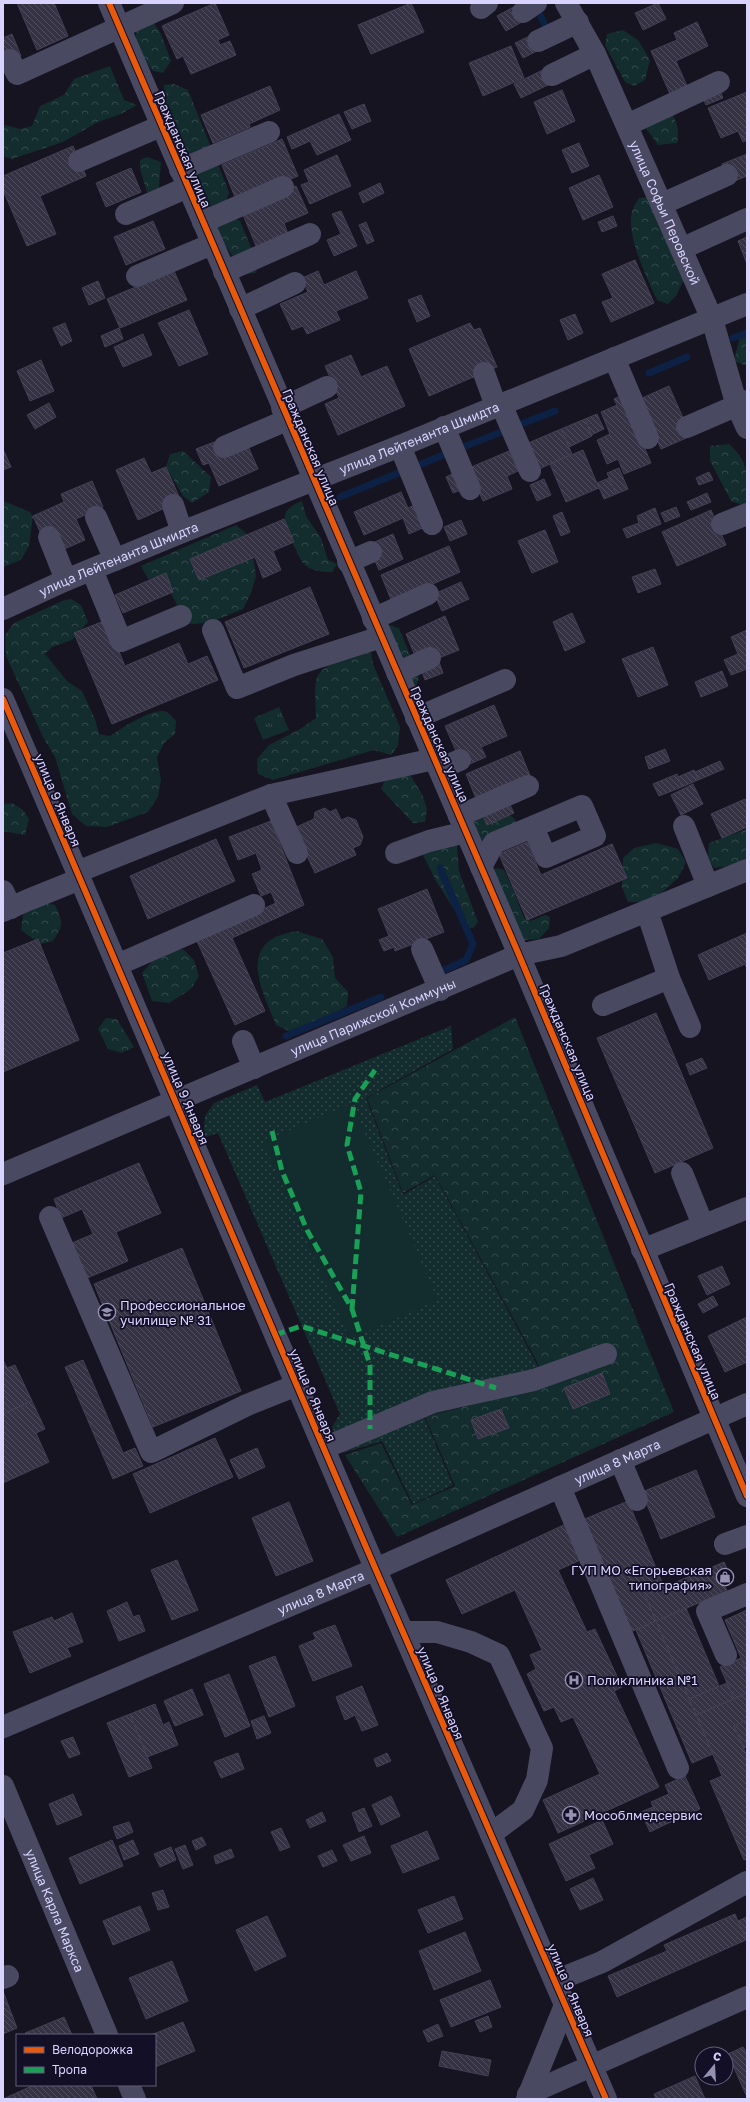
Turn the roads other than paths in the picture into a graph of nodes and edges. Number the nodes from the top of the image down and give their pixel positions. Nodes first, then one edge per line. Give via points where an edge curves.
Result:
1 (109, 3) edge
2 (173, 3) edge
3 (566, 3) edge
4 (578, 22) junction
5 (119, 26) junction
6 (538, 41) dead end
7 (595, 54) junction
8 (10, 60) dead end
9 (552, 75) dead end
10 (719, 82) dead end
11 (627, 125) junction
12 (162, 126) junction
13 (269, 132) dead end
14 (79, 161) dead end
15 (727, 175) dead end
16 (184, 179) junction
17 (283, 187) dead end
18 (662, 204) junction
19 (126, 214) dead end
20 (747, 219) edge
21 (202, 222) junction
22 (310, 234) dead end
23 (212, 244) junction
24 (681, 249) junction
25 (224, 272) junction
26 (137, 276) dead end
27 (295, 283) dead end
28 (747, 304) edge
29 (240, 309) junction
30 (712, 319) junction
31 (614, 358) junction
32 (484, 373) dead end
33 (327, 387) dead end
34 (498, 404) junction
35 (742, 404) edge
36 (285, 414) junction
37 (444, 427) junction
38 (687, 427) dead end
39 (747, 428) edge
40 (648, 438) dead end
41 (400, 446) junction
42 (224, 447) dead end
43 (530, 471) dead end
44 (313, 481) junction
45 (470, 489) dead end
46 (173, 505) dead end
47 (747, 514) edge
48 (96, 517) dead end
49 (432, 524) dead end
50 (722, 524) dead end
51 (182, 532) junction
52 (49, 537) dead end
53 (373, 557) dead end
54 (115, 560) junction
55 (351, 567) junction
56 (92, 570) junction
57 (66, 580) junction
58 (428, 594) dead end
59 (3, 609) edge
60 (181, 616) dead end
61 (377, 628) junction
62 (213, 630) dead end
63 (427, 666) dead end
64 (399, 678) junction
65 (505, 680) dead end
66 (3, 699) edge
67 (487, 702) dead end
68 (419, 724) junction
69 (460, 760) dead end
70 (436, 764) junction
71 (528, 786) dead end
72 (271, 795) junction
73 (484, 818) dead end
74 (463, 825) junction
75 (684, 826) dead end
76 (533, 827) dead end
77 (297, 853) dead end
78 (396, 853) dead end
79 (481, 867) junction
80 (747, 870) edge
81 (79, 876) junction
82 (708, 886) junction
83 (6, 903) edge
84 (254, 905) dead end
85 (646, 911) junction
86 (422, 949) dead end
87 (519, 955) junction
88 (117, 965) junction
89 (669, 978) junction
90 (440, 990) junction
91 (603, 1006) dead end
92 (690, 1027) dead end
93 (243, 1042) dead end
94 (254, 1068) junction
95 (175, 1101) junction
96 (682, 1173) dead end
97 (3, 1174) edge
98 (747, 1208) edge
99 (50, 1217) dead end
100 (704, 1225) junction
101 (642, 1250) junction
102 (606, 1354) dead end
103 (297, 1385) junction
104 (747, 1404) edge
105 (713, 1419) junction
106 (324, 1448) junction
107 (620, 1460) junction
108 (560, 1487) junction
109 (747, 1496) edge
110 (636, 1500) dead end
111 (747, 1536) edge
112 (725, 1544) dead end
113 (376, 1569) junction
114 (747, 1594) edge
115 (403, 1632) junction
116 (726, 1655) dead end
117 (3, 1727) edge
118 (678, 1768) dead end
119 (3, 1786) edge
120 (491, 1834) junction
121 (747, 1882) edge
122 (555, 1981) junction
123 (747, 1997) edge
124 (565, 2004) junction
125 (107, 2034) edge
126 (592, 2066) junction
127 (128, 2086) edge
128 (528, 2097) edge
129 (135, 2099) edge
130 (606, 2099) edge

1 - 5 street, Гражданская улица
2 - 5 street
3 - 4 street, улица Софьи Перовской
4 - 6 street
4 - 7 street, улица Софьи Перовской
5 - 8 street via 17,74
5 - 12 street, Гражданская улица
7 - 9 street
7 - 11 street, улица Софьи Перовской
10 - 11 street
11 - 18 street, улица Софьи Перовской
12 - 14 street
12 - 16 street, Гражданская улица
13 - 16 street
15 - 18 street
16 - 19 street
16 - 21 street, Гражданская улица
17 - 21 street
18 - 24 street, улица Софьи Перовской
20 - 24 street
21 - 23 street, Гражданская улица
22 - 25 street
23 - 25 street, Гражданская улица
23 - 26 street
24 - 30 street, улица Софьи Перовской
25 - 29 street, Гражданская улица
27 - 29 street
28 - 30 street, улица Лейтенанта Шмидта
29 - 36 street, Гражданская улица
30 - 31 street, улица Лейтенанта Шмидта
30 - 35 street, улица Софьи Перовской
31 - 34 street, улица Лейтенанта Шмидта
31 - 40 street
32 - 34 street
33 - 36 street
34 - 37 street, улица Лейтенанта Шмидта
34 - 43 street
35 - 38 street
35 - 39 street, улица Софьи Перовской
36 - 42 street
36 - 44 street, Гражданская улица
37 - 41 street, улица Лейтенанта Шмидта
37 - 45 street
41 - 44 street, улица Лейтенанта Шмидта
41 - 49 street
44 - 51 street, улица Лейтенанта Шмидта
44 - 55 street, Гражданская улица
46 - 51 street
47 - 50 street
48 - 54 street
51 - 54 street, улица Лейтенанта Шмидта
52 - 57 street
53 - 55 street
54 - 56 street, улица Лейтенанта Шмидта
55 - 61 street, Гражданская улица
56 - 57 street, улица Лейтенанта Шмидта
56 - 60 street via 121,641
57 - 59 street, улица Лейтенанта Шмидта
58 - 61 street
61 - 62 street via 237,688
61 - 64 street, Гражданская улица
63 - 64 street
64 - 68 street, Гражданская улица
65 - 68 street
66 - 81 street, улица 9 Января
67 - 68 street
68 - 70 street, Гражданская улица
69 - 70 street
70 - 72 street
70 - 74 street, Гражданская улица
71 - 74 street
72 - 77 street
72 - 81 street
73 - 74 street
74 - 78 street
74 - 79 street, Гражданская улица
75 - 82 street
76 - 79 street via 494,843
79 - 87 street, Гражданская улица
80 - 82 street, улица Парижской Коммуны
81 - 83 street
81 - 88 street, улица 9 Января
82 - 85 street, улица Парижской Коммуны
84 - 88 street
85 - 87 street, улица Парижской Коммуны via 561,946
85 - 89 street
86 - 90 street
87 - 90 street, улица Парижской Коммуны
87 - 101 street, Гражданская улица
88 - 95 street, улица 9 Января
89 - 91 street
89 - 92 street
90 - 94 street, улица Парижской Коммуны
93 - 94 street
94 - 95 street, улица Парижской Коммуны
95 - 97 street, улица Парижской Коммуны
95 - 103 street, улица 9 Января
96 - 100 street
98 - 100 street
99 - 103 street via 151,1452 247,1405
100 - 101 street
101 - 105 street, Гражданская улица
102 - 106 street via 534,1380 433,1402
103 - 106 street, улица 9 Января
104 - 105 street, улица 8 Марта
105 - 107 street, улица 8 Марта
105 - 109 street, Гражданская улица
106 - 113 street, улица 9 Января
107 - 108 street, улица 8 Марта
107 - 110 street
108 - 113 street, улица 8 Марта
108 - 118 street
111 - 112 street
113 - 115 street, улица 9 Января
113 - 117 street, улица 8 Марта
114 - 116 street via 707,1611
115 - 120 street, улица 9 Января
115 - 120 street via 437,1632 471,1642 500,1655 542,1748 537,1780 523,1810
119 - 125 street, улица Карла Маркса
120 - 122 street, улица 9 Января
121 - 122 street via 602,1962
122 - 124 street, улица 9 Января
123 - 126 street
124 - 126 street, улица 9 Января
124 - 128 street
126 - 128 street
126 - 130 street, улица 9 Января
127 - 129 street

